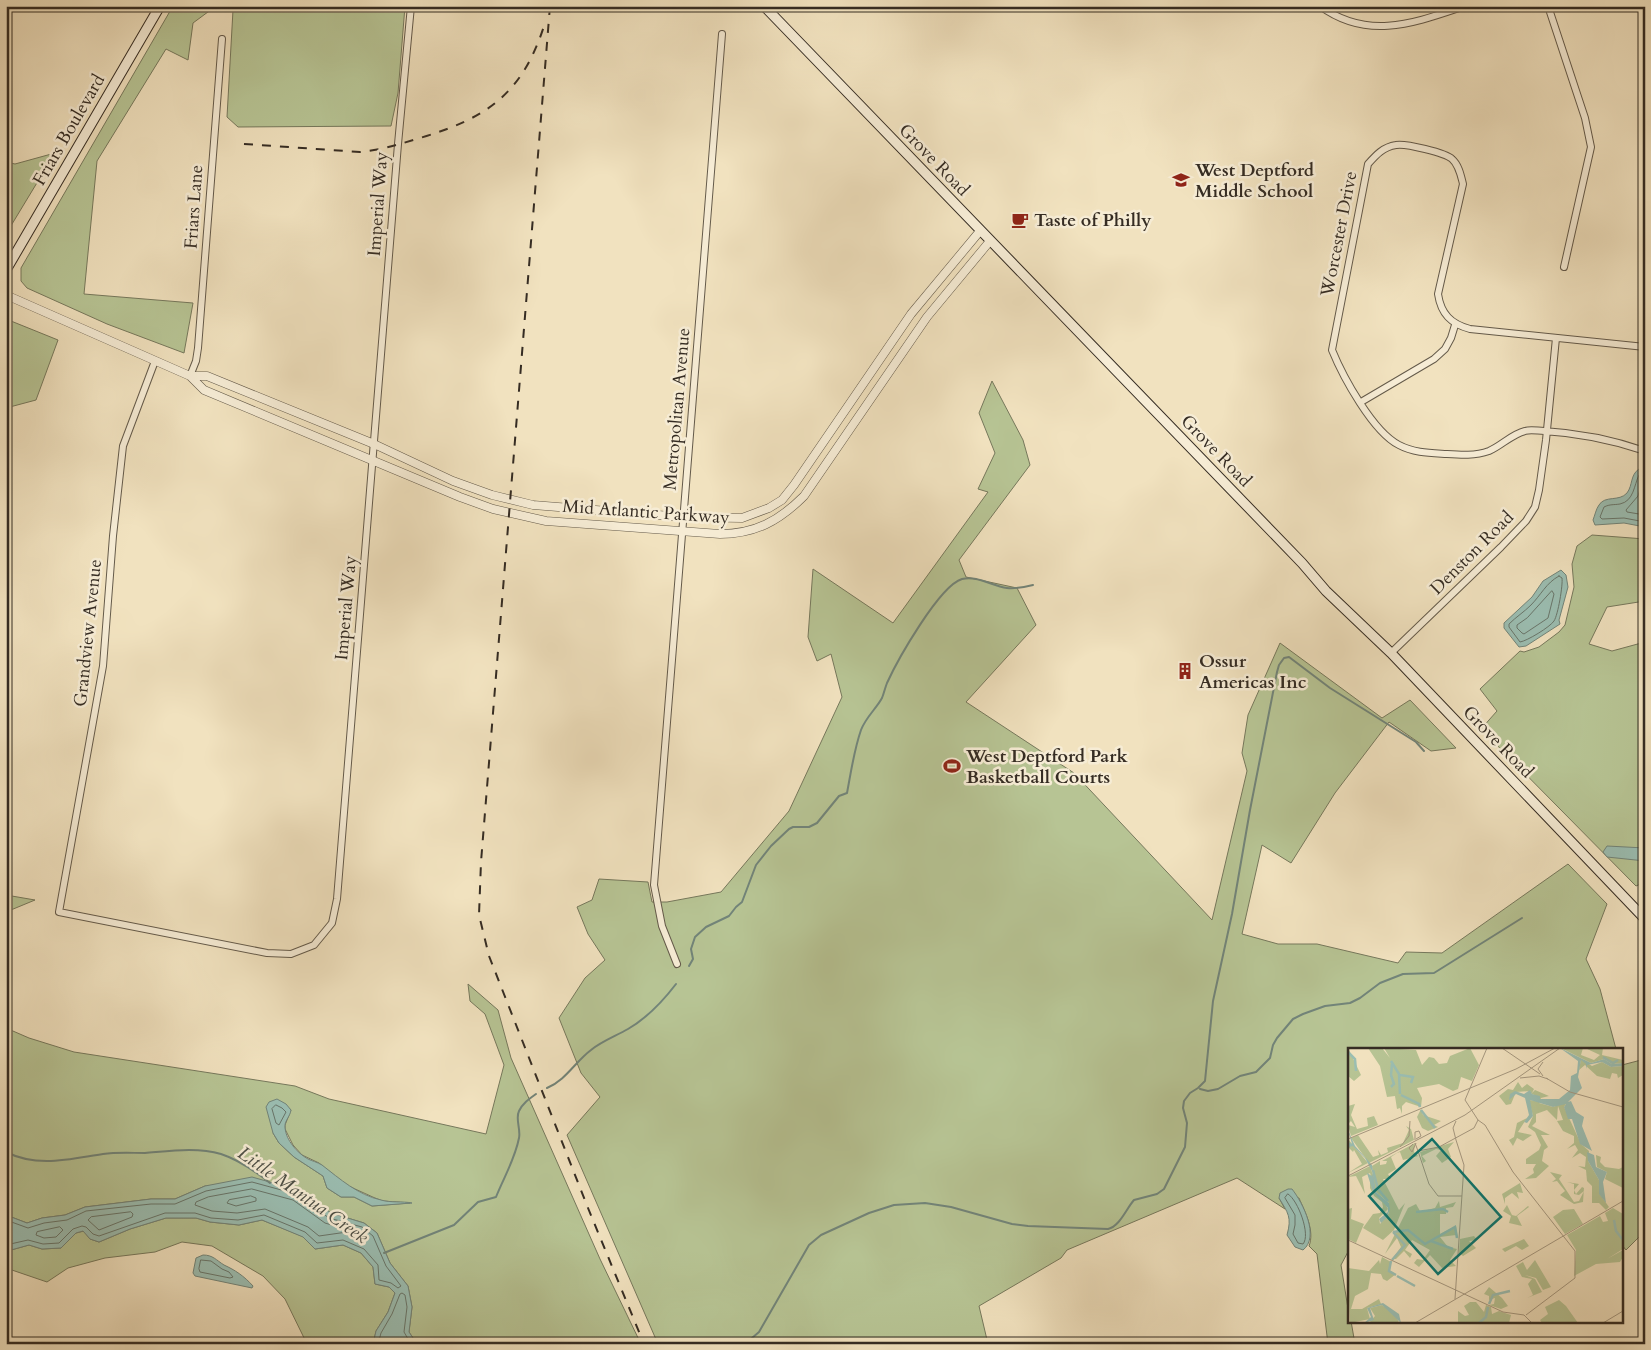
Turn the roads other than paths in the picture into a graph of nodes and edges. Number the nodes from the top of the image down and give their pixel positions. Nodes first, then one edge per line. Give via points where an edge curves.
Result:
1 (160, 6) edge
2 (411, 6) edge
3 (764, 6) edge
4 (1320, 6) edge
5 (1465, 6) edge
6 (1548, 6) edge
7 (722, 34) dead end
8 (222, 39) dead end
9 (980, 231) junction
10 (990, 241) junction
11 (1564, 267) dead end
12 (6, 270) edge
13 (6, 294) edge
14 (1455, 325) junction
15 (1556, 338) junction
16 (1645, 347) edge
17 (155, 361) junction
18 (190, 376) junction
19 (1361, 402) junction
20 (1546, 431) junction
21 (374, 444) junction
22 (1645, 450) edge
23 (373, 461) junction
24 (683, 517) junction
25 (683, 531) junction
26 (1391, 653) junction
27 (59, 912) joint
28 (1645, 919) edge
29 (677, 964) dead end

1 - 12 main road, Friars Boulevard
2 - 21 street, Imperial Way
3 - 9 main road, Grove Road
4 - 5 street via 1347,20 1369,26 1395,27
6 - 11 street via 1585,118 1591,147
7 - 24 street, Metropolitan Avenue
8 - 18 street, Friars Lane via 198,348
9 - 10 main road, Grove Road
9 - 24 street, Mid Atlantic Parkway via 911,314 782,500 742,518
10 - 25 street, Mid Atlantic Parkway via 927,317 815,482 790,510 765,525 737,534
10 - 26 main road, Grove Road via 1326,591
13 - 17 street, Mid Atlantic Parkway
14 - 15 street
14 - 19 street via 1452,338 1434,359
14 - 19 street, Worcester Drive via 1443,311 1438,294 1463,184 1460,172 1453,159 1438,152 1398,144 1380,151 1368,164 1332,350
15 - 16 street
15 - 20 street, Denston Road
17 - 18 street, Mid Atlantic Parkway
17 - 27 street, Grandview Avenue via 123,446 103,666
18 - 21 street, Mid Atlantic Parkway via 207,376
18 - 23 street, Mid Atlantic Parkway via 204,390
19 - 20 street, Worcester Drive via 1384,434 1398,445 1412,450 1475,454 1490,450 1525,431
20 - 22 street, Worcester Drive via 1598,438
20 - 26 street, Denston Road via 1540,490 1526,521
21 - 23 street, Imperial Way
21 - 24 street, Mid Atlantic Parkway via 450,479 510,500 534,505
23 - 25 street, Mid Atlantic Parkway via 480,505 525,517
23 - 27 street, Imperial Way via 339,881 332,923 314,945 291,954 267,953
24 - 25 street, Metropolitan Avenue
25 - 29 street, Metropolitan Avenue via 654,884 662,926
26 - 28 main road, Grove Road

